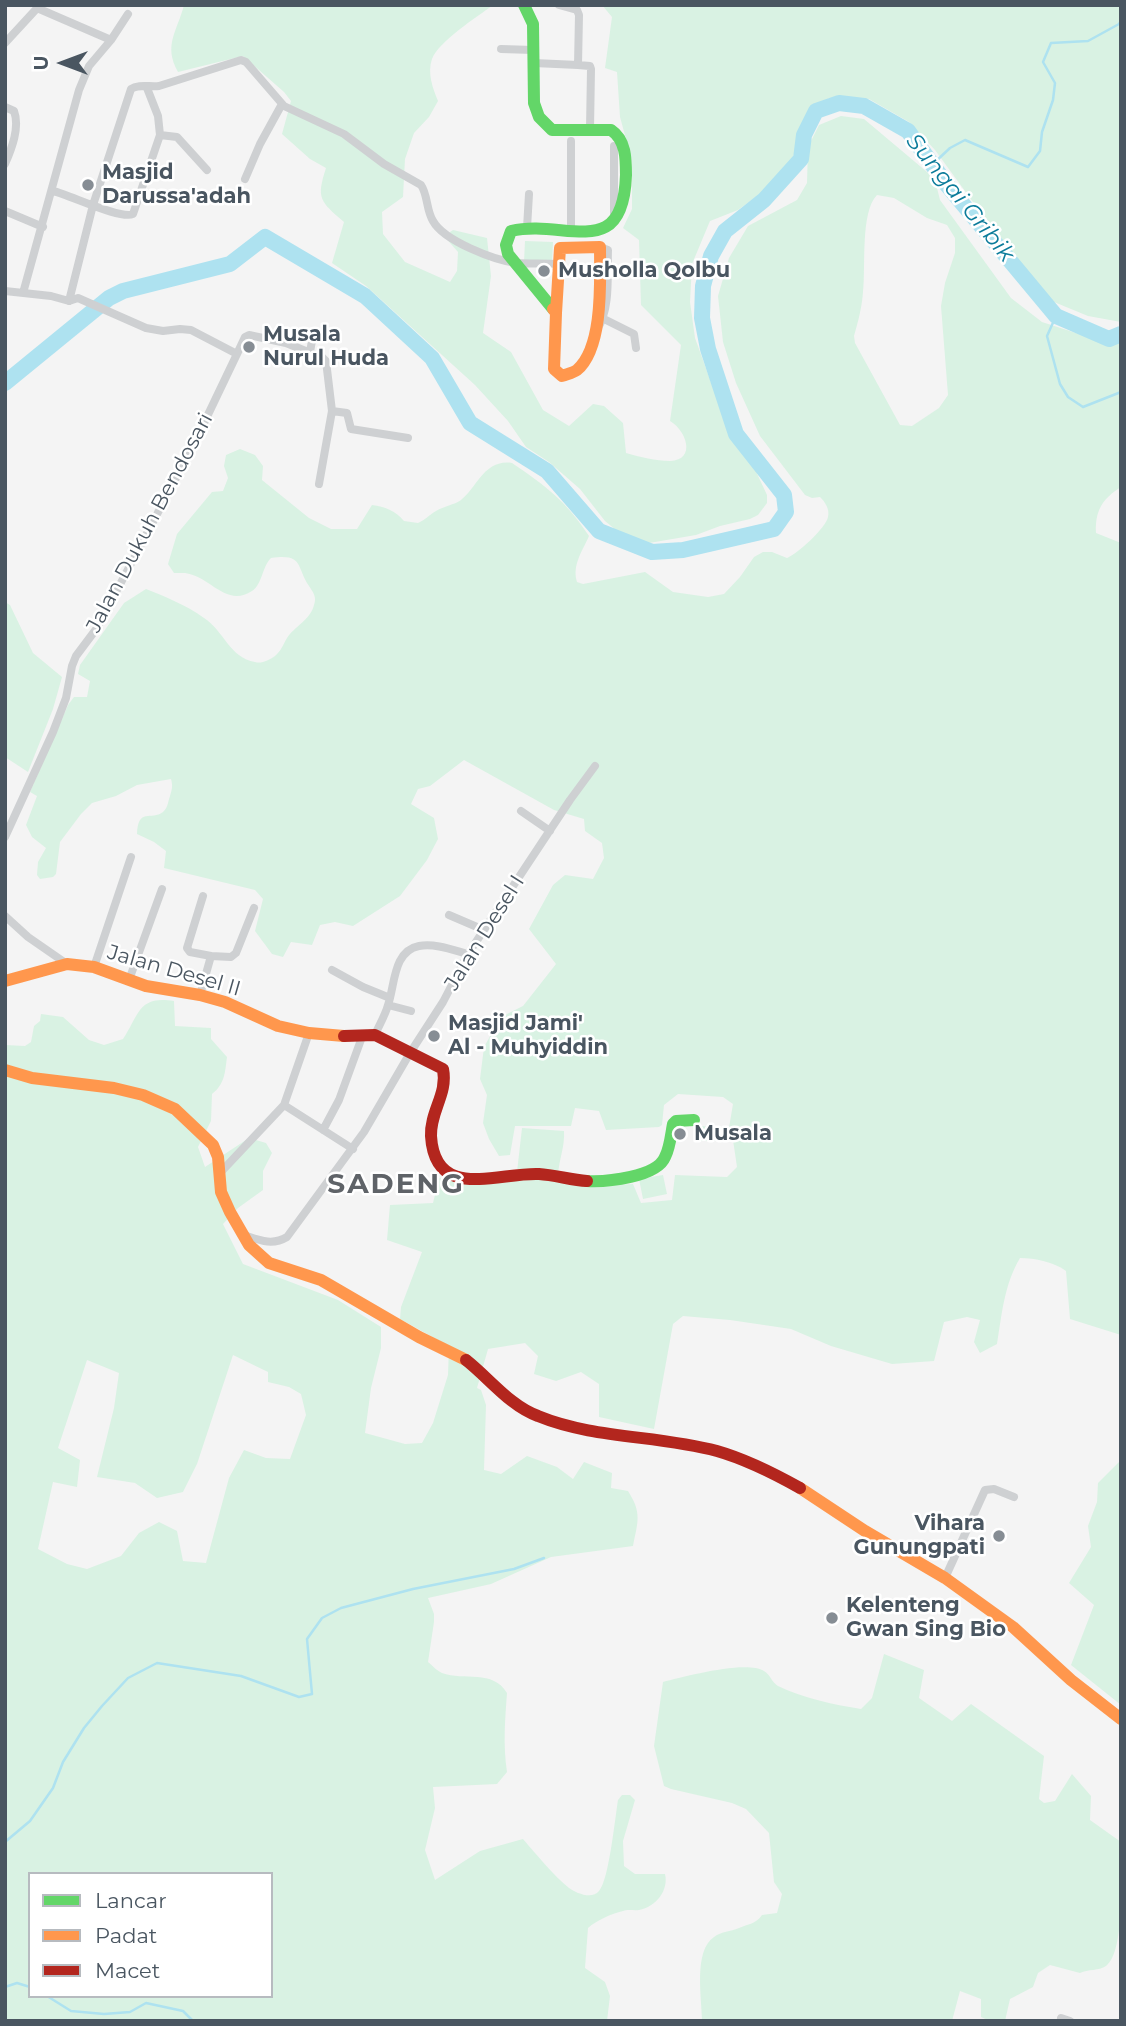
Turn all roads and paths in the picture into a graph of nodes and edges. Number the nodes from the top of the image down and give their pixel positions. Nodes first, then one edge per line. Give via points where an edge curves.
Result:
1 (524, 5) edge
2 (559, 5) edge
3 (39, 6) edge
4 (128, 14) dead end
5 (111, 40) junction
6 (5, 43) edge
7 (500, 49) dead end
8 (534, 57) junction
9 (578, 65) junction
10 (147, 88) junction
11 (282, 104) junction
12 (5, 107) edge
13 (590, 129) junction
14 (160, 135) junction
15 (571, 141) dead end
16 (614, 146) dead end
17 (5, 164) edge
18 (207, 170) dead end
19 (245, 179) dead end
20 (53, 191) junction
21 (529, 194) dead end
22 (93, 205) junction
23 (5, 211) edge
24 (614, 224) junction
25 (43, 226) junction
26 (527, 228) junction
27 (571, 231) junction
28 (600, 247) junction
29 (514, 262) junction
30 (560, 264) junction
31 (5, 291) edge
32 (23, 293) junction
33 (74, 299) junction
34 (556, 313) junction
35 (604, 318) junction
36 (596, 332) junction
37 (313, 335) dead end
38 (636, 348) dead end
39 (310, 352) junction
40 (237, 354) junction
41 (332, 411) junction
42 (408, 438) dead end
43 (319, 484) dead end
44 (595, 766) dead end
45 (5, 811) edge
46 (521, 811) dead end
47 (10, 820) edge
48 (550, 831) junction
49 (5, 837) edge
50 (131, 857) dead end
51 (162, 889) dead end
52 (203, 896) dead end
53 (254, 908) dead end
54 (449, 915) dead end
55 (5, 916) edge
56 (484, 930) junction
57 (468, 954) junction
58 (211, 956) junction
59 (67, 964) junction
60 (94, 967) junction
61 (332, 970) dead end
62 (129, 980) junction
63 (5, 981) edge
64 (200, 995) junction
65 (389, 1001) junction
66 (411, 1011) dead end
67 (309, 1033) junction
68 (369, 1036) junction
69 (410, 1053) junction
70 (5, 1070) edge
71 (284, 1105) junction
72 (694, 1120) dead end
73 (323, 1130) junction
74 (353, 1149) junction
75 (219, 1174) junction
76 (244, 1235) junction
77 (1014, 1497) dead end
78 (945, 1578) junction
79 (1121, 1719) edge

1 - 8 street via 533,24
2 - 9 street via 578,12
3 - 5 street
3 - 6 street
4 - 5 street
5 - 20 street via 89,66 79,90
7 - 8 street
8 - 9 street
8 - 13 street via 534,103 539,117 552,130
9 - 13 street via 590,65 591,69
10 - 11 street via 241,60
10 - 14 street
10 - 22 street via 131,89
11 - 19 street
11 - 29 street via 344,134 421,185 439,230
12 - 17 street via 14,111 17,120
13 - 24 street via 617,133 624,148 625,195
14 - 18 street via 177,137
14 - 22 street via 133,214 123,216
15 - 27 street
16 - 24 street
20 - 22 street
20 - 25 street
21 - 26 street
22 - 33 street
23 - 25 street
24 - 27 street via 602,230
25 - 32 street
26 - 27 street
26 - 29 street via 511,231 508,237 508,254
28 - 30 street via 562,246
28 - 35 street via 608,250
28 - 36 street
29 - 30 street
29 - 34 street
30 - 34 street
31 - 32 street
32 - 33 street
33 - 40 street via 146,328 191,330
34 - 36 street via 554,369 558,375 576,372
35 - 36 street
35 - 38 street via 634,334
37 - 39 street
39 - 40 street, Jalan Dukuh Bendosari via 246,335
39 - 41 street via 326,361
40 - 47 street, Jalan Dukuh Bendosari via 97,628 76,656 66,698
41 - 42 street via 347,413 351,429
41 - 43 street
44 - 48 street, Jalan Desel I
45 - 47 street
46 - 48 street
47 - 49 street, Jalan Dukuh Bendosari
48 - 56 street, Jalan Desel I
50 - 60 street
51 - 62 street
52 - 58 street via 187,948
53 - 58 street via 236,953
54 - 56 street
55 - 59 street
56 - 57 street, Jalan Desel I
57 - 65 street via 435,946 412,948 401,958
57 - 69 street, Jalan Desel I
58 - 64 street
59 - 60 street, Jalan Desel II
59 - 63 street, Jalan Desel II
60 - 62 street, Jalan Desel II
61 - 65 street
62 - 64 street, Jalan Desel II
64 - 67 street, Jalan Desel II via 278,1026
65 - 66 street
65 - 68 street
67 - 68 street, Jalan Desel II
67 - 71 street
68 - 69 street, Jalan Desel II
68 - 73 street
69 - 72 street, Jalan Desel II via 443,1069 446,1077 431,1135 436,1161 447,1173 477,1180 540,1174 601,1182 653,1171 665,1159 673,1124
69 - 74 street, Jalan Desel I
70 - 75 street via 114,1088 175,1109 213,1145
71 - 73 street
71 - 75 street
73 - 74 street
74 - 76 street, Jalan Desel I via 286,1237 271,1243
75 - 76 street via 221,1192
76 - 78 street via 269,1263 321,1280 467,1360 536,1416 578,1428 706,1448 746,1461 808,1492
77 - 78 street via 985,1490
78 - 79 street via 1013,1627

